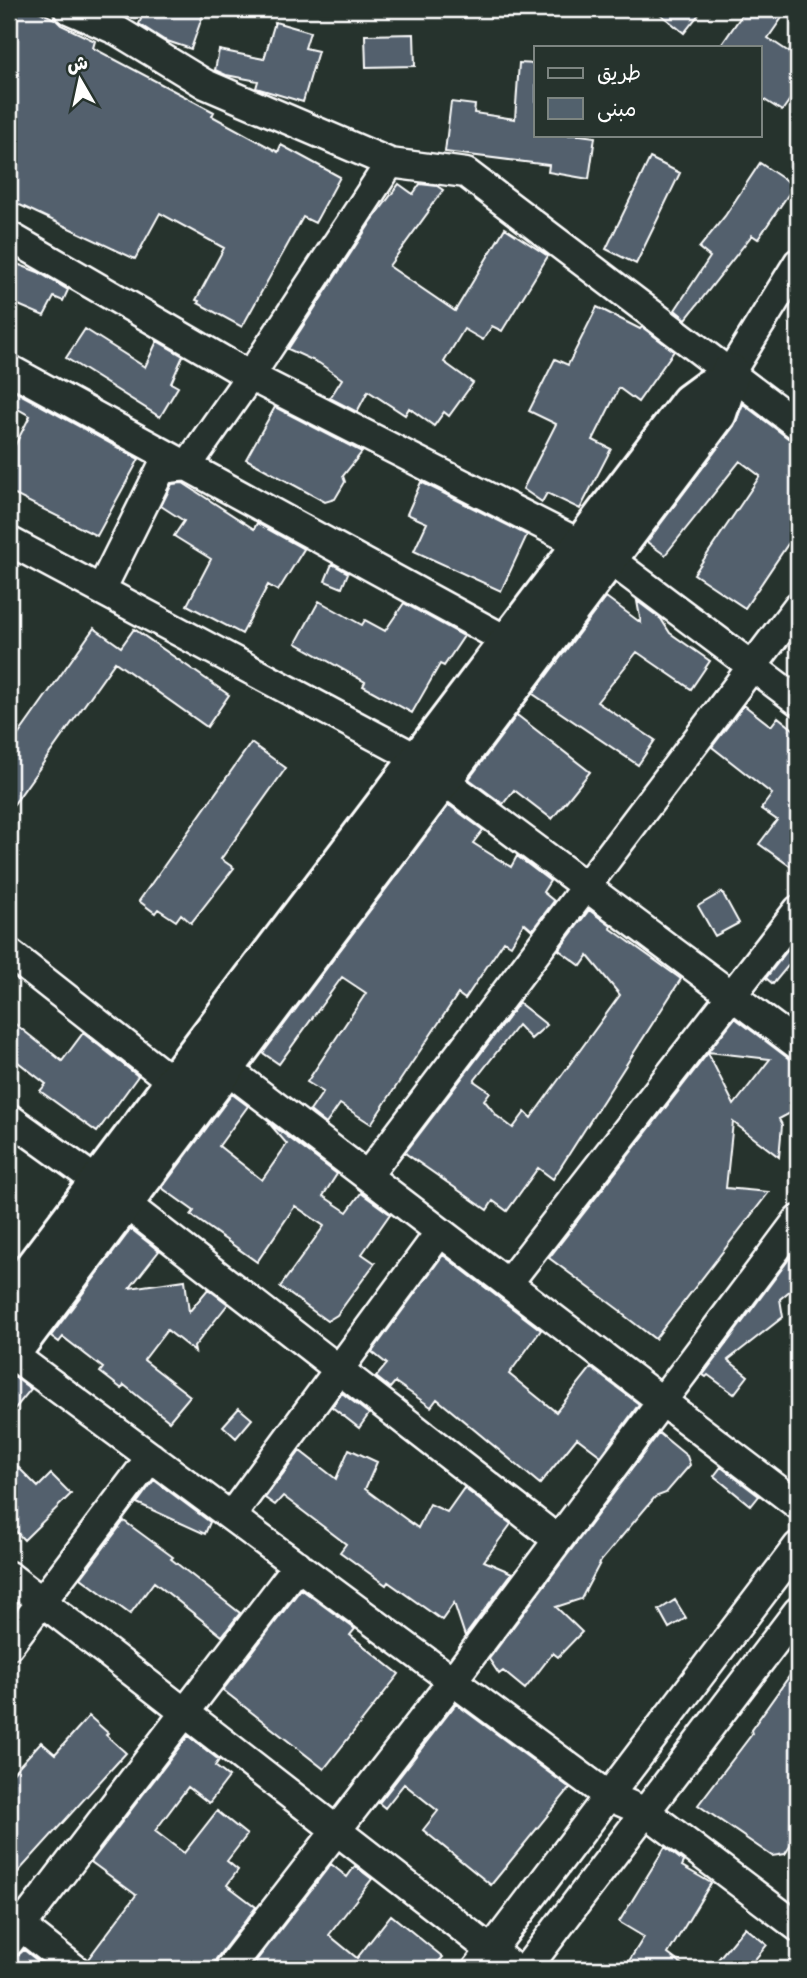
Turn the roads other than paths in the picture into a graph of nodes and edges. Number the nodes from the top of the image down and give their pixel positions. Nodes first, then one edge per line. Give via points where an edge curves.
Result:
1 (68, 9) edge
2 (390, 163) junction
3 (9, 236) edge
4 (798, 263) edge
5 (9, 369) edge
6 (730, 373) junction
7 (250, 376) junction
8 (798, 425) edge
9 (187, 466) junction
10 (9, 541) edge
11 (596, 550) junction
12 (101, 590) junction
13 (798, 606) edge
14 (522, 649) junction
15 (753, 666) junction
16 (798, 701) edge
17 (431, 769) junction
18 (586, 887) junction
19 (798, 910) edge
20 (9, 953) edge
21 (732, 995) junction
22 (798, 1045) edge
23 (212, 1059) junction
24 (174, 1083) junction
25 (9, 1118) edge
26 (367, 1176) junction
27 (111, 1192) junction
28 (798, 1220) edge
29 (440, 1233) junction
30 (508, 1283) junction
31 (9, 1301) edge
32 (9, 1354) edge
33 (339, 1370) junction
34 (663, 1401) junction
35 (151, 1457) junction
36 (798, 1505) edge
37 (231, 1516) junction
38 (558, 1540) junction
39 (798, 1546) edge
40 (298, 1566) junction
41 (9, 1576) edge
42 (41, 1602) junction
43 (798, 1611) edge
44 (9, 1645) edge
45 (453, 1681) junction
46 (185, 1713) junction
47 (608, 1796) junction
48 (646, 1812) junction
49 (337, 1830) junction
50 (798, 1927) edge
51 (13, 1929) edge
52 (484, 1960) edge
53 (75, 1969) edge
54 (229, 1969) edge
55 (515, 1969) edge
56 (526, 1969) edge

1 - 2 street via 118,31 205,84
2 - 6 street via 466,173
2 - 7 street
3 - 7 street
4 - 6 street
5 - 9 street
6 - 8 street
6 - 11 main road via 690,403
7 - 9 street
7 - 11 street
9 - 12 street via 161,469
9 - 14 street
10 - 12 street
11 - 14 main road
11 - 15 street
12 - 17 street
13 - 15 street
14 - 17 main road
15 - 16 street
15 - 18 street
17 - 18 street
17 - 23 main road
18 - 21 street
18 - 26 street
19 - 21 street
20 - 24 street
21 - 22 street
21 - 30 street
23 - 24 main road
23 - 26 street
23 - 27 main road
24 - 27 main road
25 - 27 street
26 - 29 street
27 - 31 main road
27 - 32 main road
27 - 33 street
28 - 34 street
29 - 30 street
29 - 33 street
30 - 34 street
32 - 35 street
33 - 37 street
33 - 38 street
34 - 36 street
34 - 38 street
35 - 37 street
35 - 42 street
37 - 40 street
38 - 45 street
39 - 47 street
40 - 45 street
40 - 46 street
41 - 42 street
42 - 44 street
42 - 46 street
43 - 48 street
45 - 47 street
45 - 49 street
46 - 49 street
46 - 51 street
47 - 48 street
47 - 52 street
48 - 50 street
48 - 56 street
49 - 52 street
49 - 54 street
51 - 53 street
52 - 55 street

